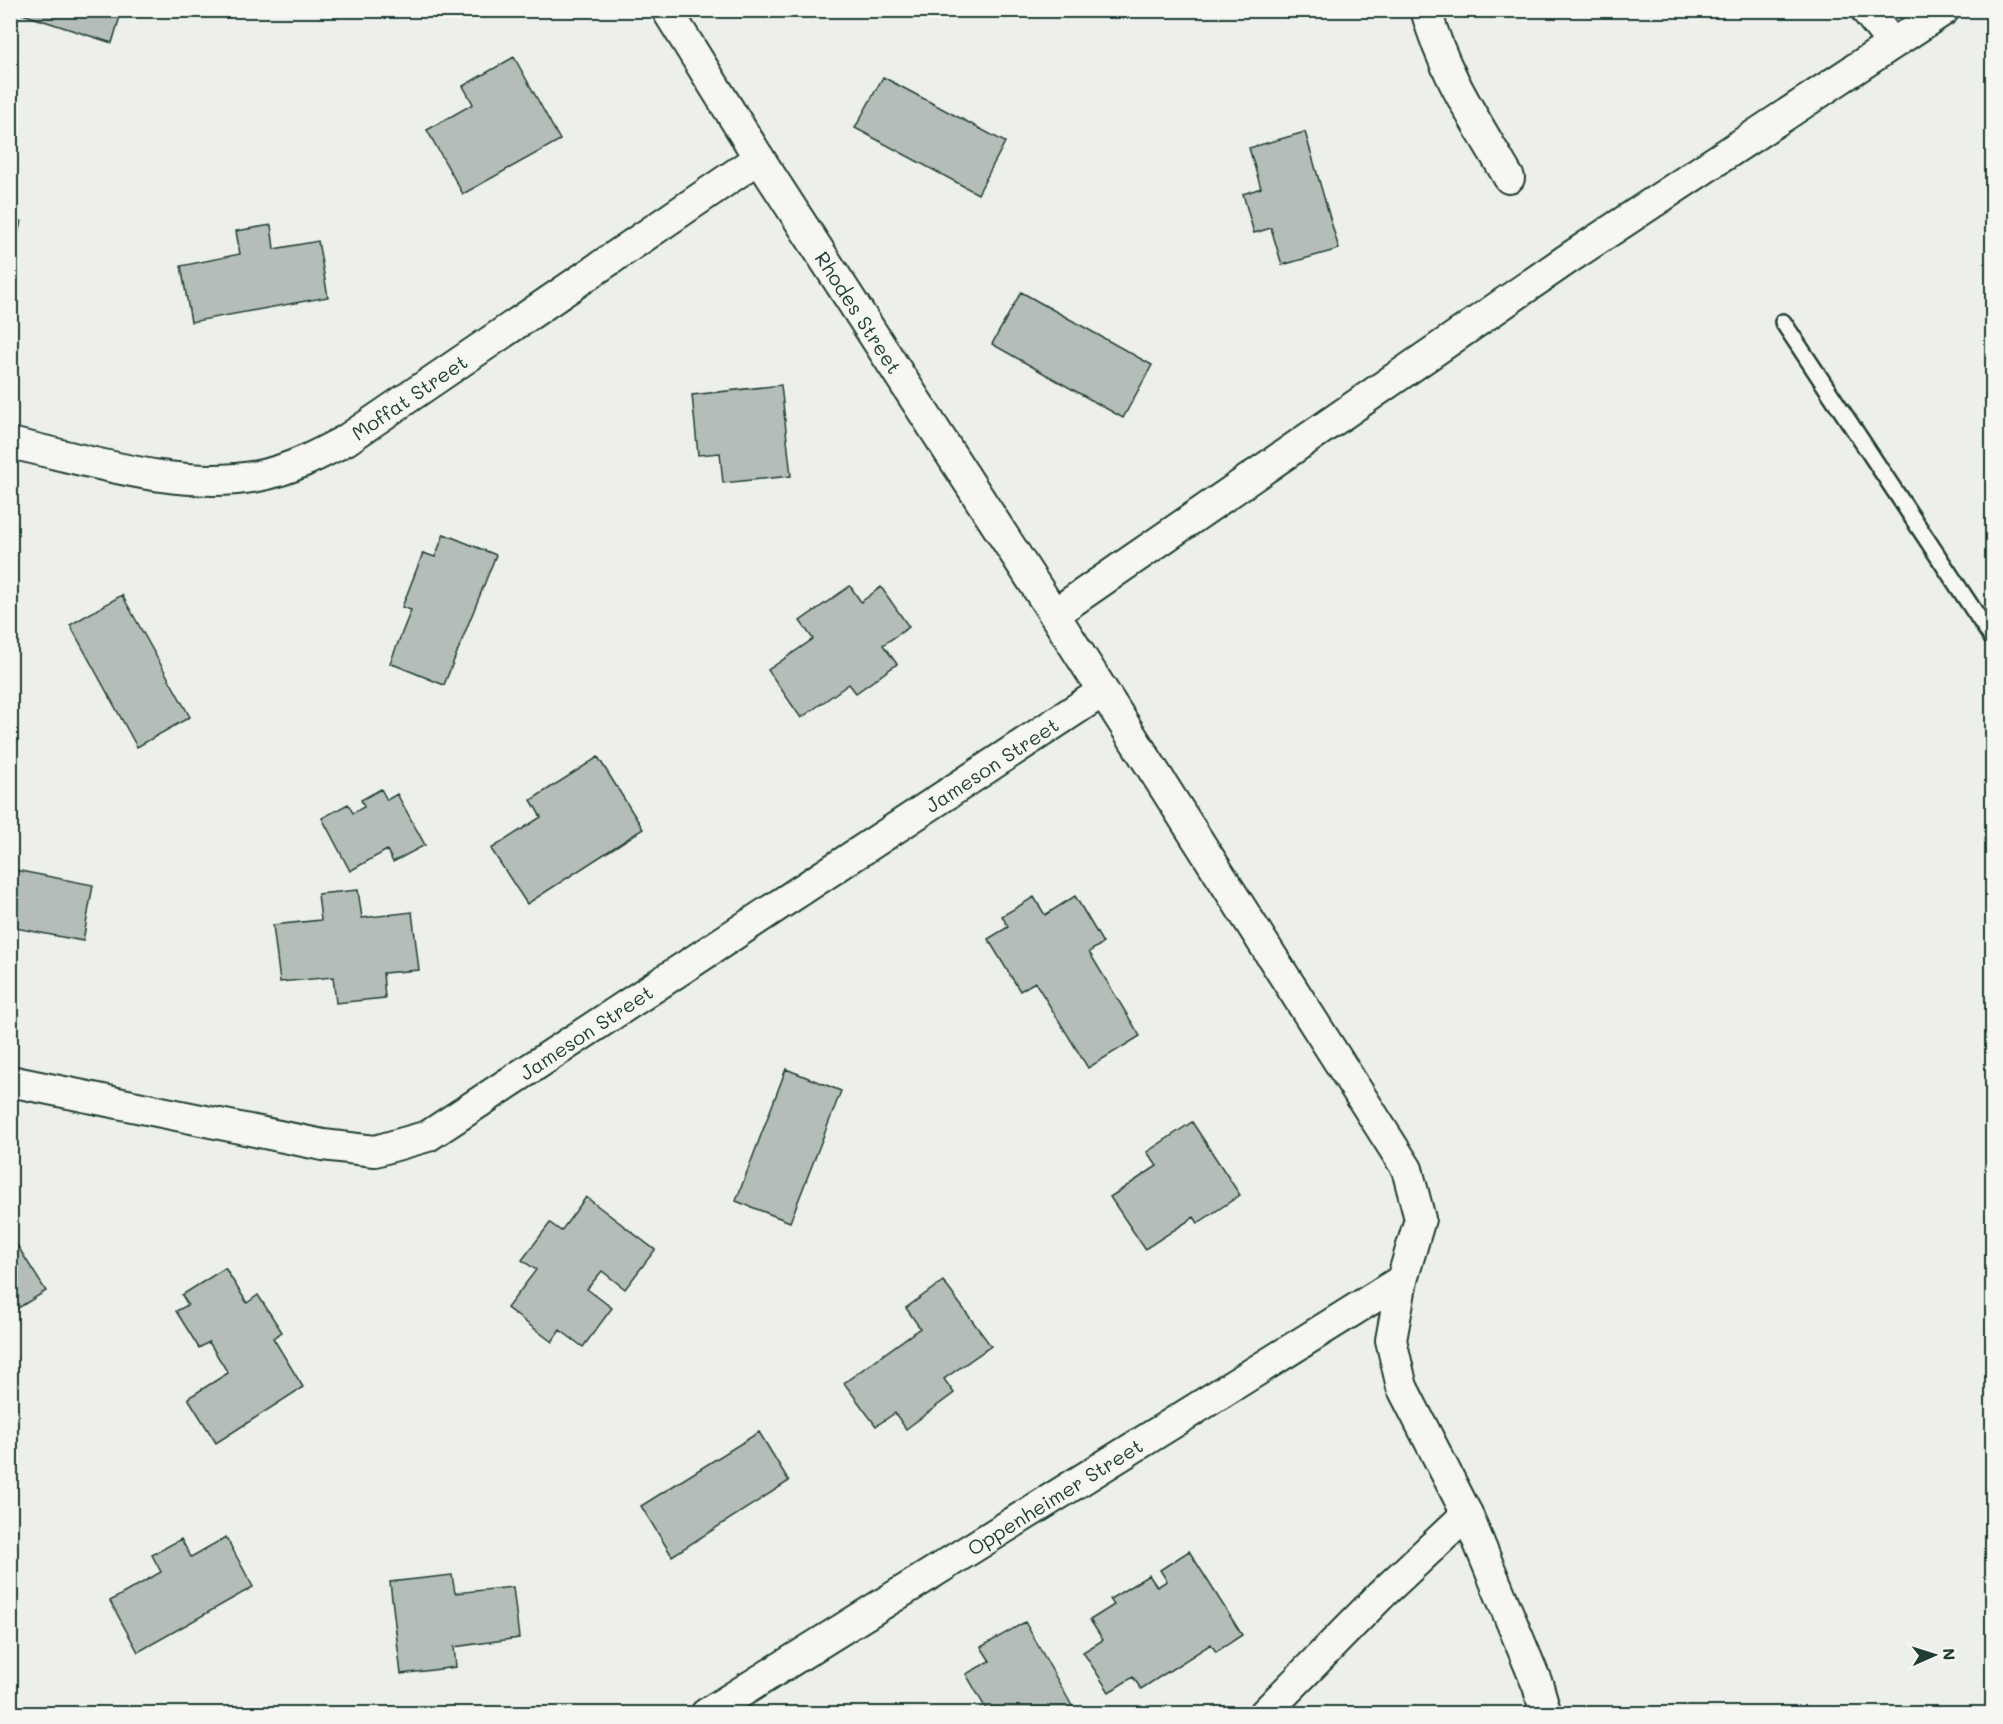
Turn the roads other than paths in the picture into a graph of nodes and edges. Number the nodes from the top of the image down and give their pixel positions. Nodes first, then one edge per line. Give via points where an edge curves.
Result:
1 (667, 10) edge
2 (1426, 10) edge
3 (1866, 10) edge
4 (1944, 10) edge
5 (1892, 43) junction
6 (759, 158) junction
7 (1509, 178) dead end
8 (1783, 322) dead end
9 (10, 443) edge
10 (1054, 614) junction
11 (1992, 638) edge
12 (1102, 692) junction
13 (10, 1081) edge
14 (1402, 1280) junction
15 (1467, 1514) junction
16 (706, 1713) edge
17 (1264, 1713) edge
18 (1546, 1713) edge

1 - 6 street, Rhodes Street
2 - 7 street via 1437,49 1454,84
3 - 5 street
4 - 5 street
5 - 10 street via 1566,260
6 - 9 street, Moffat Street via 346,440 298,465 248,477 172,478
6 - 10 street, Rhodes Street
8 - 11 lane
10 - 12 street, Rhodes Street
12 - 13 street, Jameson Street via 428,1136 375,1151 323,1145
12 - 14 street, Rhodes Street via 1407,1169 1420,1219
14 - 15 street, Rhodes Street via 1391,1340 1402,1387
14 - 16 street, Oppenheimer Street
15 - 17 street
15 - 18 street, Rhodes Street

